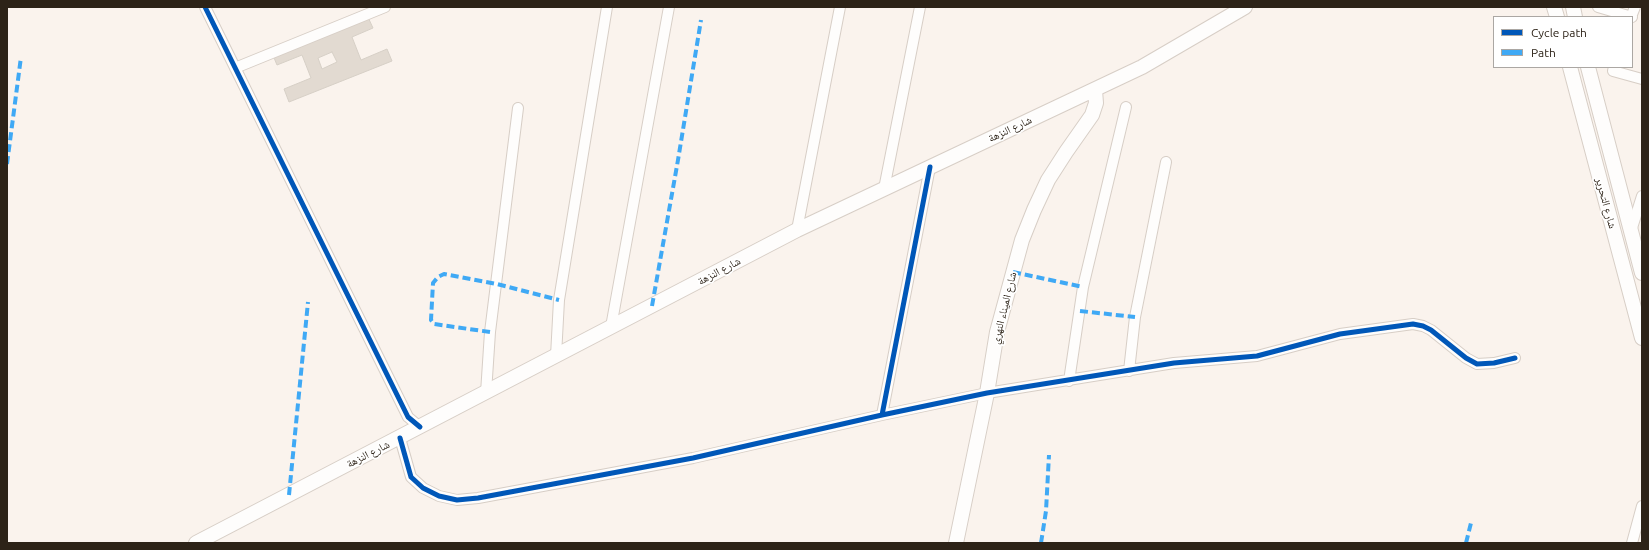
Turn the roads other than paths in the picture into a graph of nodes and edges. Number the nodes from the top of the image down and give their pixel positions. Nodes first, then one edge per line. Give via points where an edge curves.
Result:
1 (205, 7) edge
2 (385, 7) edge
3 (606, 7) edge
4 (669, 7) edge
5 (840, 7) edge
6 (920, 7) edge
7 (1245, 7) edge
8 (1598, 7) edge
9 (1629, 16) edge
10 (235, 68) junction
11 (1570, 68) edge
12 (1588, 68) edge
13 (1610, 68) edge
14 (1642, 79) edge
15 (1095, 90) junction
16 (1126, 107) dead end
17 (518, 108) dead end
18 (1166, 162) dead end
19 (930, 167) junction
20 (884, 189) junction
21 (1642, 196) edge
22 (797, 230) junction
23 (1631, 231) junction
24 (1642, 272) edge
25 (1636, 294) edge
26 (611, 327) junction
27 (1641, 329) edge
28 (556, 356) junction
29 (1515, 358) dead end
30 (1129, 371) junction
31 (1069, 381) junction
32 (486, 393) junction
33 (987, 393) junction
34 (882, 416) junction
35 (420, 427) junction
36 (400, 438) junction
37 (1642, 506) edge
38 (196, 543) edge
39 (956, 543) edge
40 (1632, 543) edge

1 - 10 street
2 - 10 street
3 - 28 street via 559,300
4 - 26 street
5 - 22 street
6 - 20 street
7 - 15 main road, شارع النزهة via 1142,67
8 - 9 street
10 - 35 street via 408,417
11 - 25 main road, شارع التحرير
12 - 23 main road, شارع التحرير
13 - 14 street
15 - 19 main road, شارع النزهة
15 - 33 main road, شارع الميناء النهري via 1096,103 1092,115 1048,180 1022,240 997,332
16 - 31 street via 1083,287
17 - 32 street via 490,332
18 - 30 street via 1135,317
19 - 20 main road, شارع النزهة
19 - 34 street
20 - 22 main road, شارع النزهة
21 - 23 street
22 - 26 main road, شارع النزهة
23 - 24 main road, شارع التحرير
25 - 27 main road, شارع التحرير
26 - 28 main road, شارع النزهة
28 - 32 main road, شارع النزهة
29 - 30 street via 1477,364 1431,330 1413,324 1340,334 1257,356 1174,363
30 - 31 street
31 - 33 street
32 - 35 main road, شارع النزهة
33 - 34 street
33 - 39 main road, شارع الميناء النهري
34 - 36 street via 693,458 457,500 423,488 411,477
35 - 36 main road, شارع النزهة
36 - 38 main road, شارع النزهة
37 - 40 street

